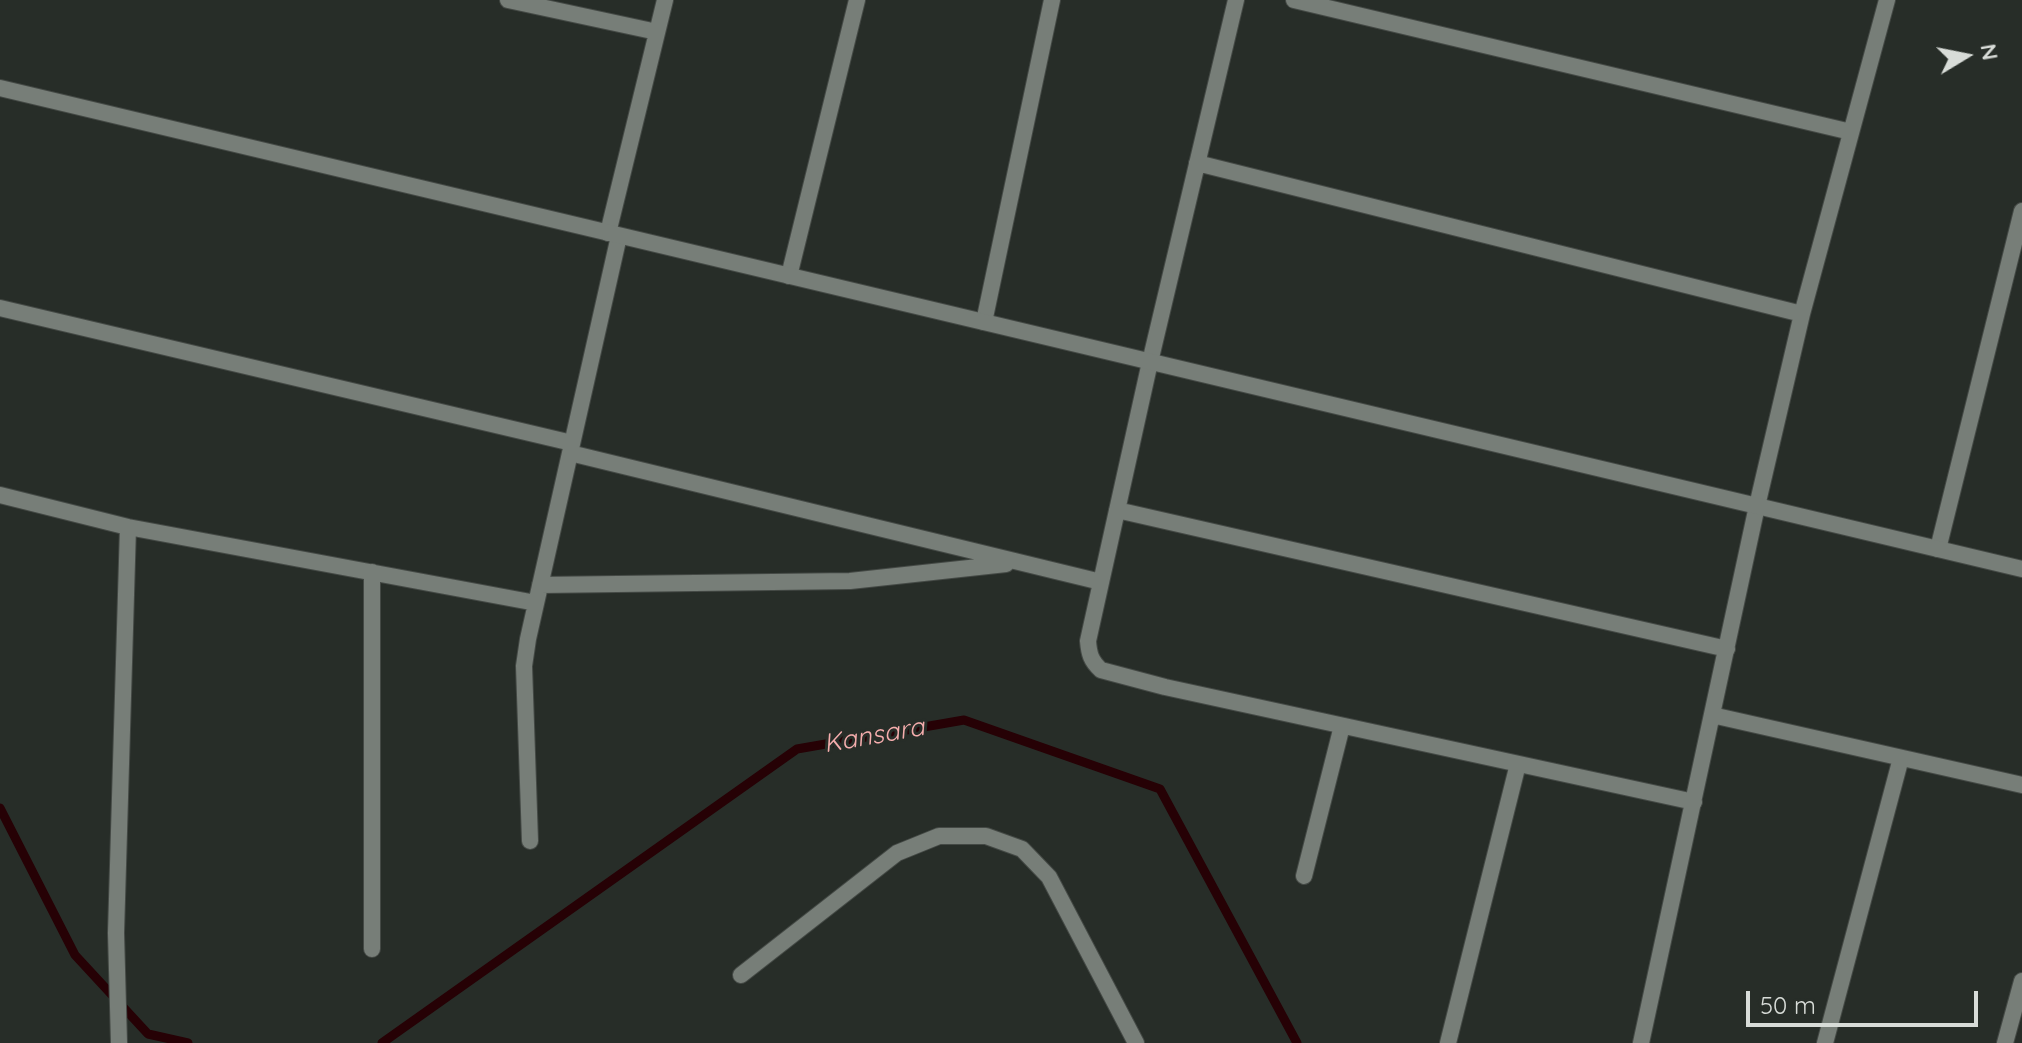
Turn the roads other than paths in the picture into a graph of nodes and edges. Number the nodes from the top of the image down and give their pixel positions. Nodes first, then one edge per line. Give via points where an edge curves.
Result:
1 (508, 0) edge
2 (665, 0) edge
3 (857, 0) edge
4 (1052, 0) edge
5 (1236, 0) edge
6 (1294, 0) edge
7 (1887, 0) edge
8 (657, 32) junction
9 (0, 88) edge
10 (1851, 132) junction
11 (1197, 163) junction
12 (2022, 211) edge
13 (614, 234) junction
14 (789, 276) junction
15 (0, 308) edge
16 (1802, 314) junction
17 (984, 322) junction
18 (1150, 362) junction
19 (571, 448) junction
20 (0, 495) edge
21 (1757, 506) junction
22 (1117, 510) junction
23 (128, 527) junction
24 (1938, 549) junction
25 (1019, 562) junction
26 (2022, 569) edge
27 (372, 572) junction
28 (1101, 582) junction
29 (540, 585) junction
30 (536, 603) junction
31 (1727, 649) junction
32 (1712, 715) junction
33 (1342, 726) junction
34 (1901, 758) junction
35 (1518, 764) junction
36 (2022, 785) edge
37 (1694, 802) junction
38 (530, 841) dead end
39 (1304, 876) dead end
40 (372, 949) dead end
41 (741, 975) dead end
42 (2022, 981) edge
43 (119, 1043) edge
44 (1136, 1043) edge
45 (1448, 1043) edge
46 (1641, 1043) edge
47 (1825, 1043) edge
48 (2005, 1043) edge

1 - 8 street
2 - 8 street
3 - 14 street
4 - 17 street
5 - 11 street
6 - 10 street
7 - 10 street
8 - 13 street
9 - 13 street
10 - 16 street
11 - 16 street
11 - 18 street
12 - 24 street
13 - 14 street
13 - 19 street
14 - 17 street
15 - 19 street
16 - 21 street
17 - 18 street
18 - 21 street
18 - 22 street
19 - 25 street
19 - 29 street
20 - 23 street
21 - 24 street
21 - 31 street
22 - 28 street
22 - 31 street
23 - 27 street
23 - 43 street via 116,933
24 - 26 street
25 - 28 street
25 - 29 street via 869,580
27 - 30 street
27 - 40 street
28 - 33 street via 1088,641 1093,662 1101,670
29 - 30 street
30 - 38 street via 524,666
31 - 32 street
32 - 34 street
32 - 37 street
33 - 35 street
33 - 39 street
34 - 36 street
34 - 47 street
35 - 37 street
35 - 45 street
37 - 46 street
41 - 44 street via 897,853 939,836 986,836 1022,849 1049,877
42 - 48 street

